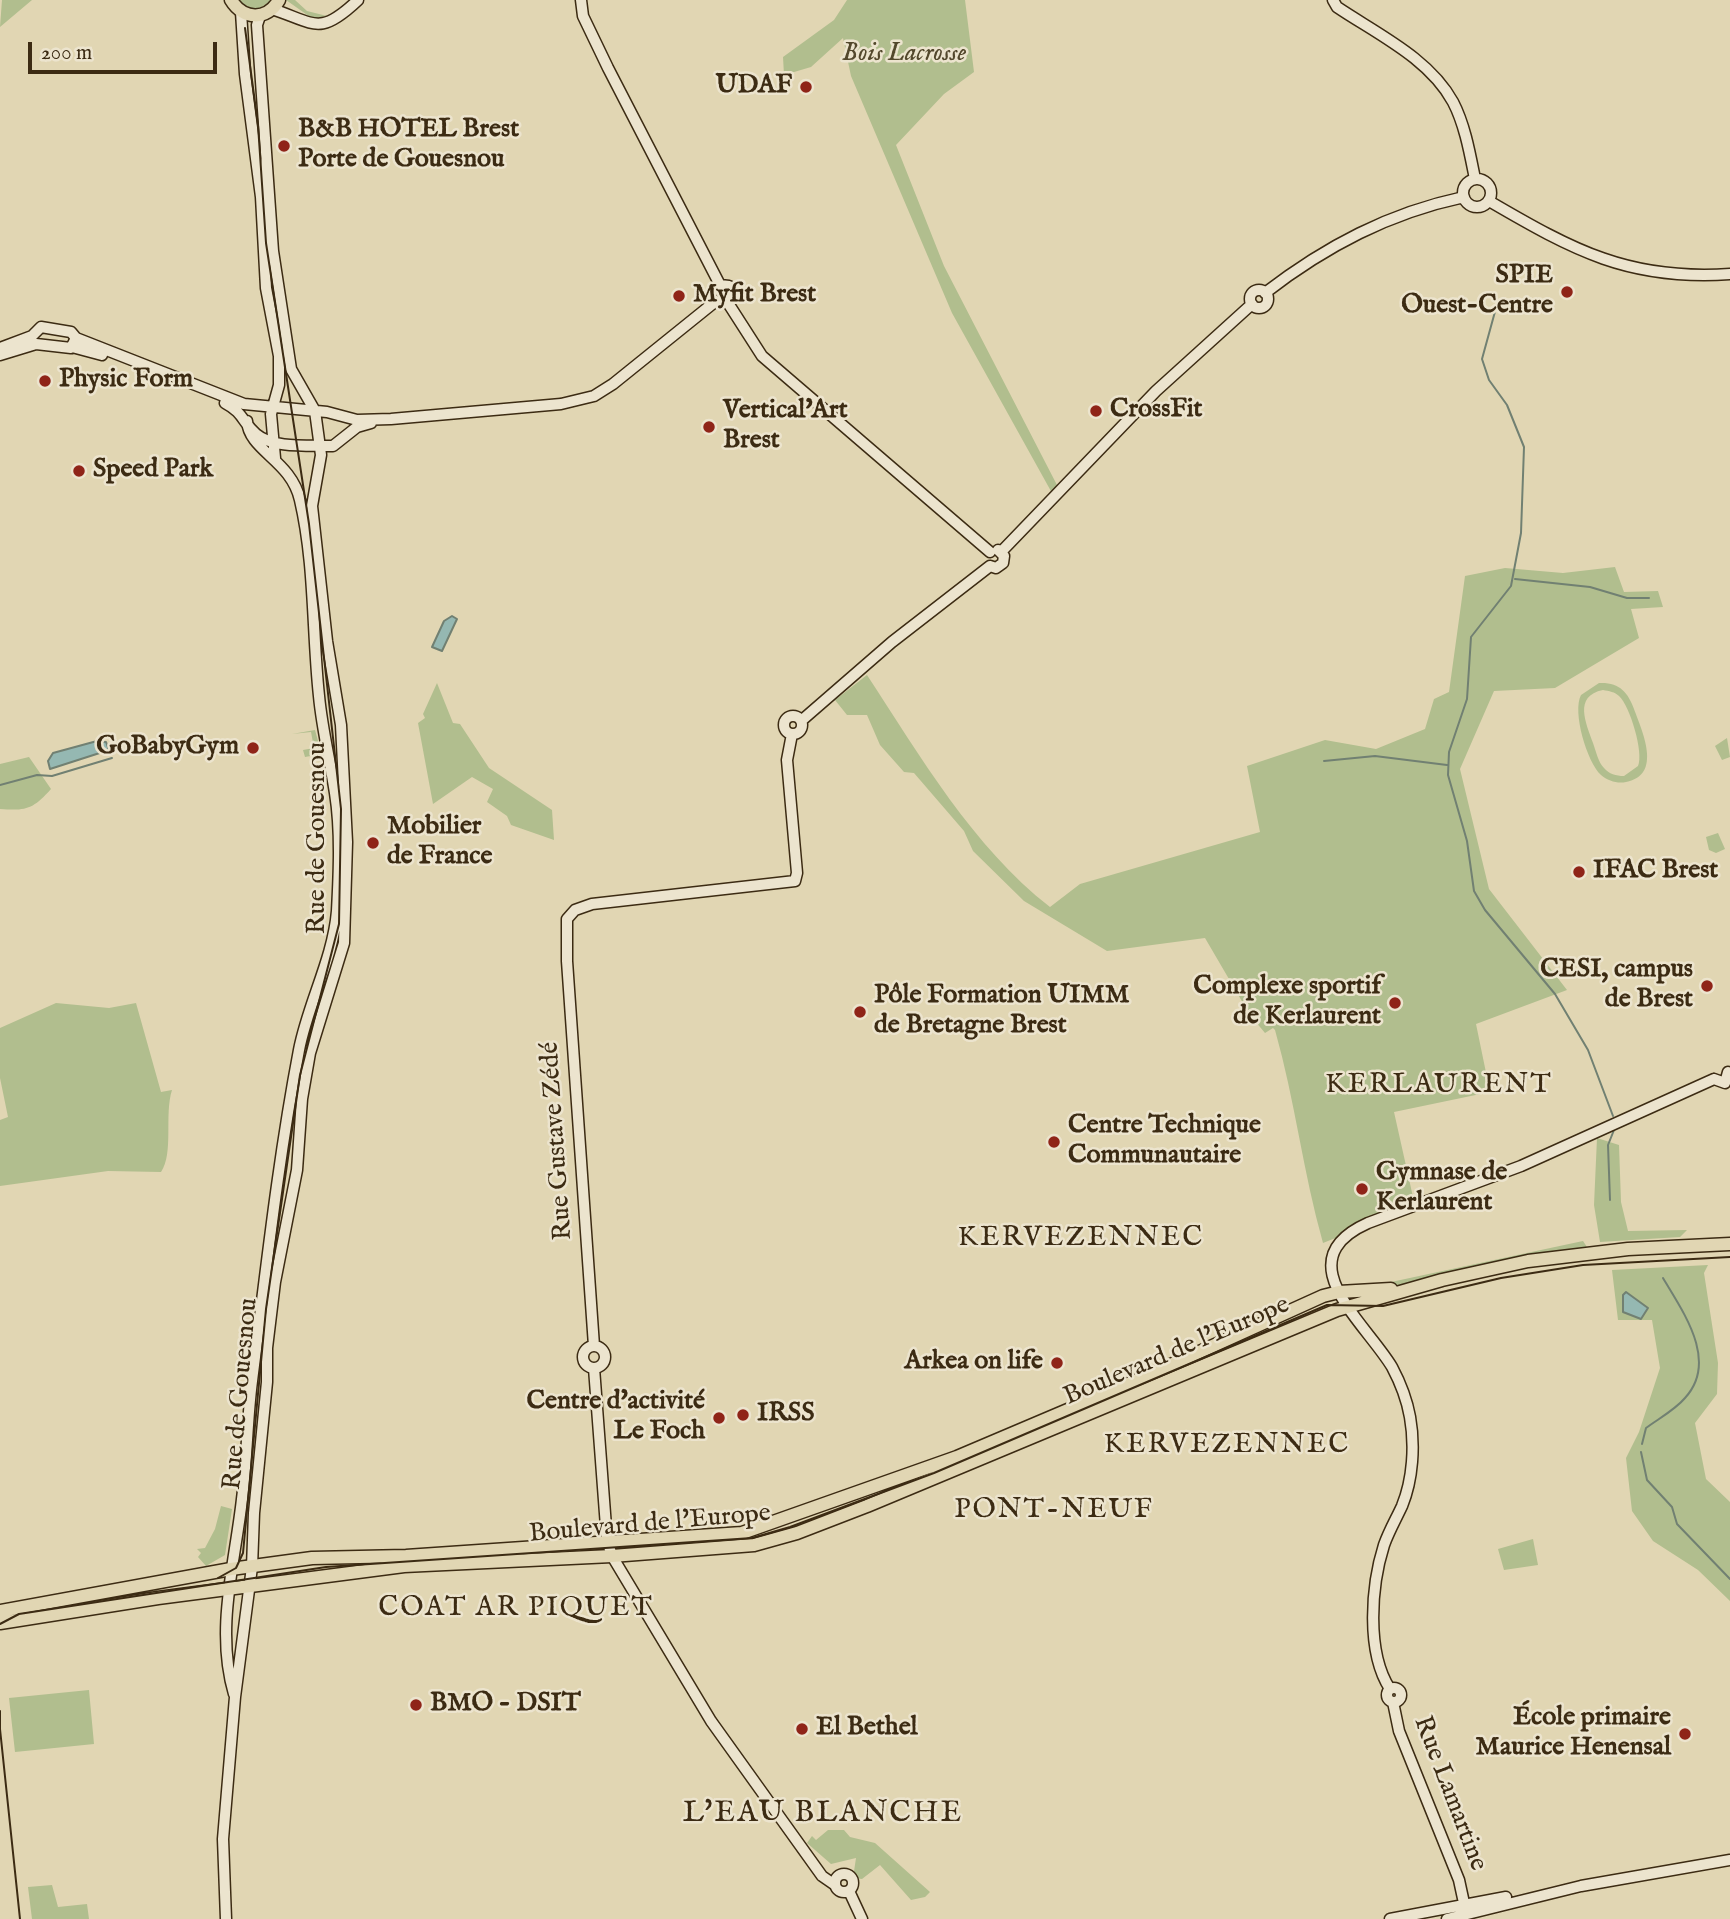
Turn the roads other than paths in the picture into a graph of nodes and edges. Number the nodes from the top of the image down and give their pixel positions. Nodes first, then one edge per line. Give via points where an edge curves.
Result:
1 (231, 0) edge
2 (358, 0) edge
3 (581, 0) edge
4 (1333, 0) edge
5 (277, 3) edge
6 (241, 12) junction
7 (260, 16) junction
8 (1475, 179) junction
9 (1464, 197) junction
10 (1489, 201) junction
11 (1730, 274) edge
12 (720, 285) junction
13 (722, 302) junction
14 (48, 330) junction
15 (38, 341) junction
16 (71, 344) junction
17 (0, 348) edge
18 (0, 355) edge
19 (271, 409) junction
20 (315, 411) junction
21 (391, 419) junction
22 (247, 421) junction
23 (274, 442) junction
24 (320, 445) junction
25 (275, 458) junction
26 (996, 552) junction
27 (1729, 1071) edge
28 (1730, 1243) edge
29 (1339, 1292) junction
30 (1347, 1309) junction
31 (609, 1549) junction
32 (252, 1567) junction
33 (231, 1569) junction
34 (249, 1587) junction
35 (228, 1590) junction
36 (0, 1611) edge
37 (0, 1623) edge
38 (235, 1697) junction
39 (1730, 1860) edge
40 (1450, 1907) junction
41 (1462, 1908) junction
42 (226, 1919) edge
43 (862, 1919) edge
44 (1390, 1919) edge
45 (1428, 1919) edge
46 (1447, 1919) edge

1 - 6 main road
2 - 5 street via 340,16 305,24
3 - 12 street via 583,16
4 - 8 street via 1429,70 1444,87 1460,121
5 - 7 main road
6 - 7 main road
6 - 19 street via 261,197 265,282 279,356 279,385
7 - 20 street, Rue de Gouesnou via 261,112 277,274 291,369
8 - 9 street via 1465,186
8 - 10 street via 1488,184
9 - 10 street via 1473,206
9 - 26 street via 1406,211 1305,262 1265,292 1254,292 1252,303 1156,391
10 - 11 street via 1569,247 1609,262 1657,273
12 - 13 street via 714,291
12 - 13 street via 732,291
13 - 21 street via 594,396 561,404
13 - 26 street via 762,356
14 - 15 street via 51,337
14 - 15 street via 38,328
14 - 16 street via 71,332
15 - 16 street
15 - 17 street
15 - 18 street
16 - 19 street via 244,404
16 - 22 street via 210,396 241,412
19 - 20 street
19 - 23 street
20 - 21 street via 357,420
20 - 24 street, Rue de Gouesnou
21 - 24 street via 358,428 333,446
22 - 23 street via 256,434
22 - 25 street, Rue de Gouesnou via 258,446
23 - 24 street
23 - 25 street
24 - 32 street, Rue de Gouesnou via 312,506 341,725 347,817 346,915 344,943 310,1053 297,1170 275,1282
25 - 33 street, Rue de Gouesnou via 295,483 303,514 322,723 336,795 336,914 332,942 299,1046 284,1136
26 - 31 street, Rue Gustave Zédé via 1003,563 990,566 892,642 792,734 787,760 795,881 592,904 570,914 566,932 594,1346 602,1349 605,1357 594,1368
27 - 29 street, Rue Lamartine via 1718,1069 1714,1079 1521,1166 1353,1229 1335,1244 1332,1277
28 - 29 main road, Boulevard de l'Europe via 1590,1248 1395,1289
28 - 30 main road, Boulevard de l'Europe via 1528,1261 1442,1280
29 - 30 street, Rue Lamartine
29 - 31 main road, Boulevard de l'Europe via 891,1483 741,1533
30 - 31 main road, Boulevard de l'Europe via 1212,1360 994,1455 797,1533 754,1545
30 - 41 street, Rue Lamartine via 1391,1367 1409,1410 1413,1459 1406,1494 1379,1565 1374,1637 1377,1663 1390,1689 1387,1696 1459,1880
31 - 32 main road, Boulevard de l'Europe via 574,1546 312,1558
31 - 34 main road, Boulevard de l'Europe via 404,1566
31 - 43 street via 718,1732 816,1865 838,1880 851,1879 849,1891
32 - 33 main road, Boulevard de l'Europe
32 - 34 street, Rue de Gouesnou
33 - 35 street, Rue de Gouesnou
33 - 36 main road, Boulevard de l'Europe
34 - 35 main road, Boulevard de l'Europe
34 - 38 street, Rue de Gouesnou
35 - 37 main road, Boulevard de l'Europe
35 - 38 street, Rue de Gouesnou via 230,1679
38 - 42 street, Rue de Gouesnou via 222,1863
39 - 41 street via 1550,1888
40 - 41 street
40 - 44 street
40 - 45 street
41 - 46 street

